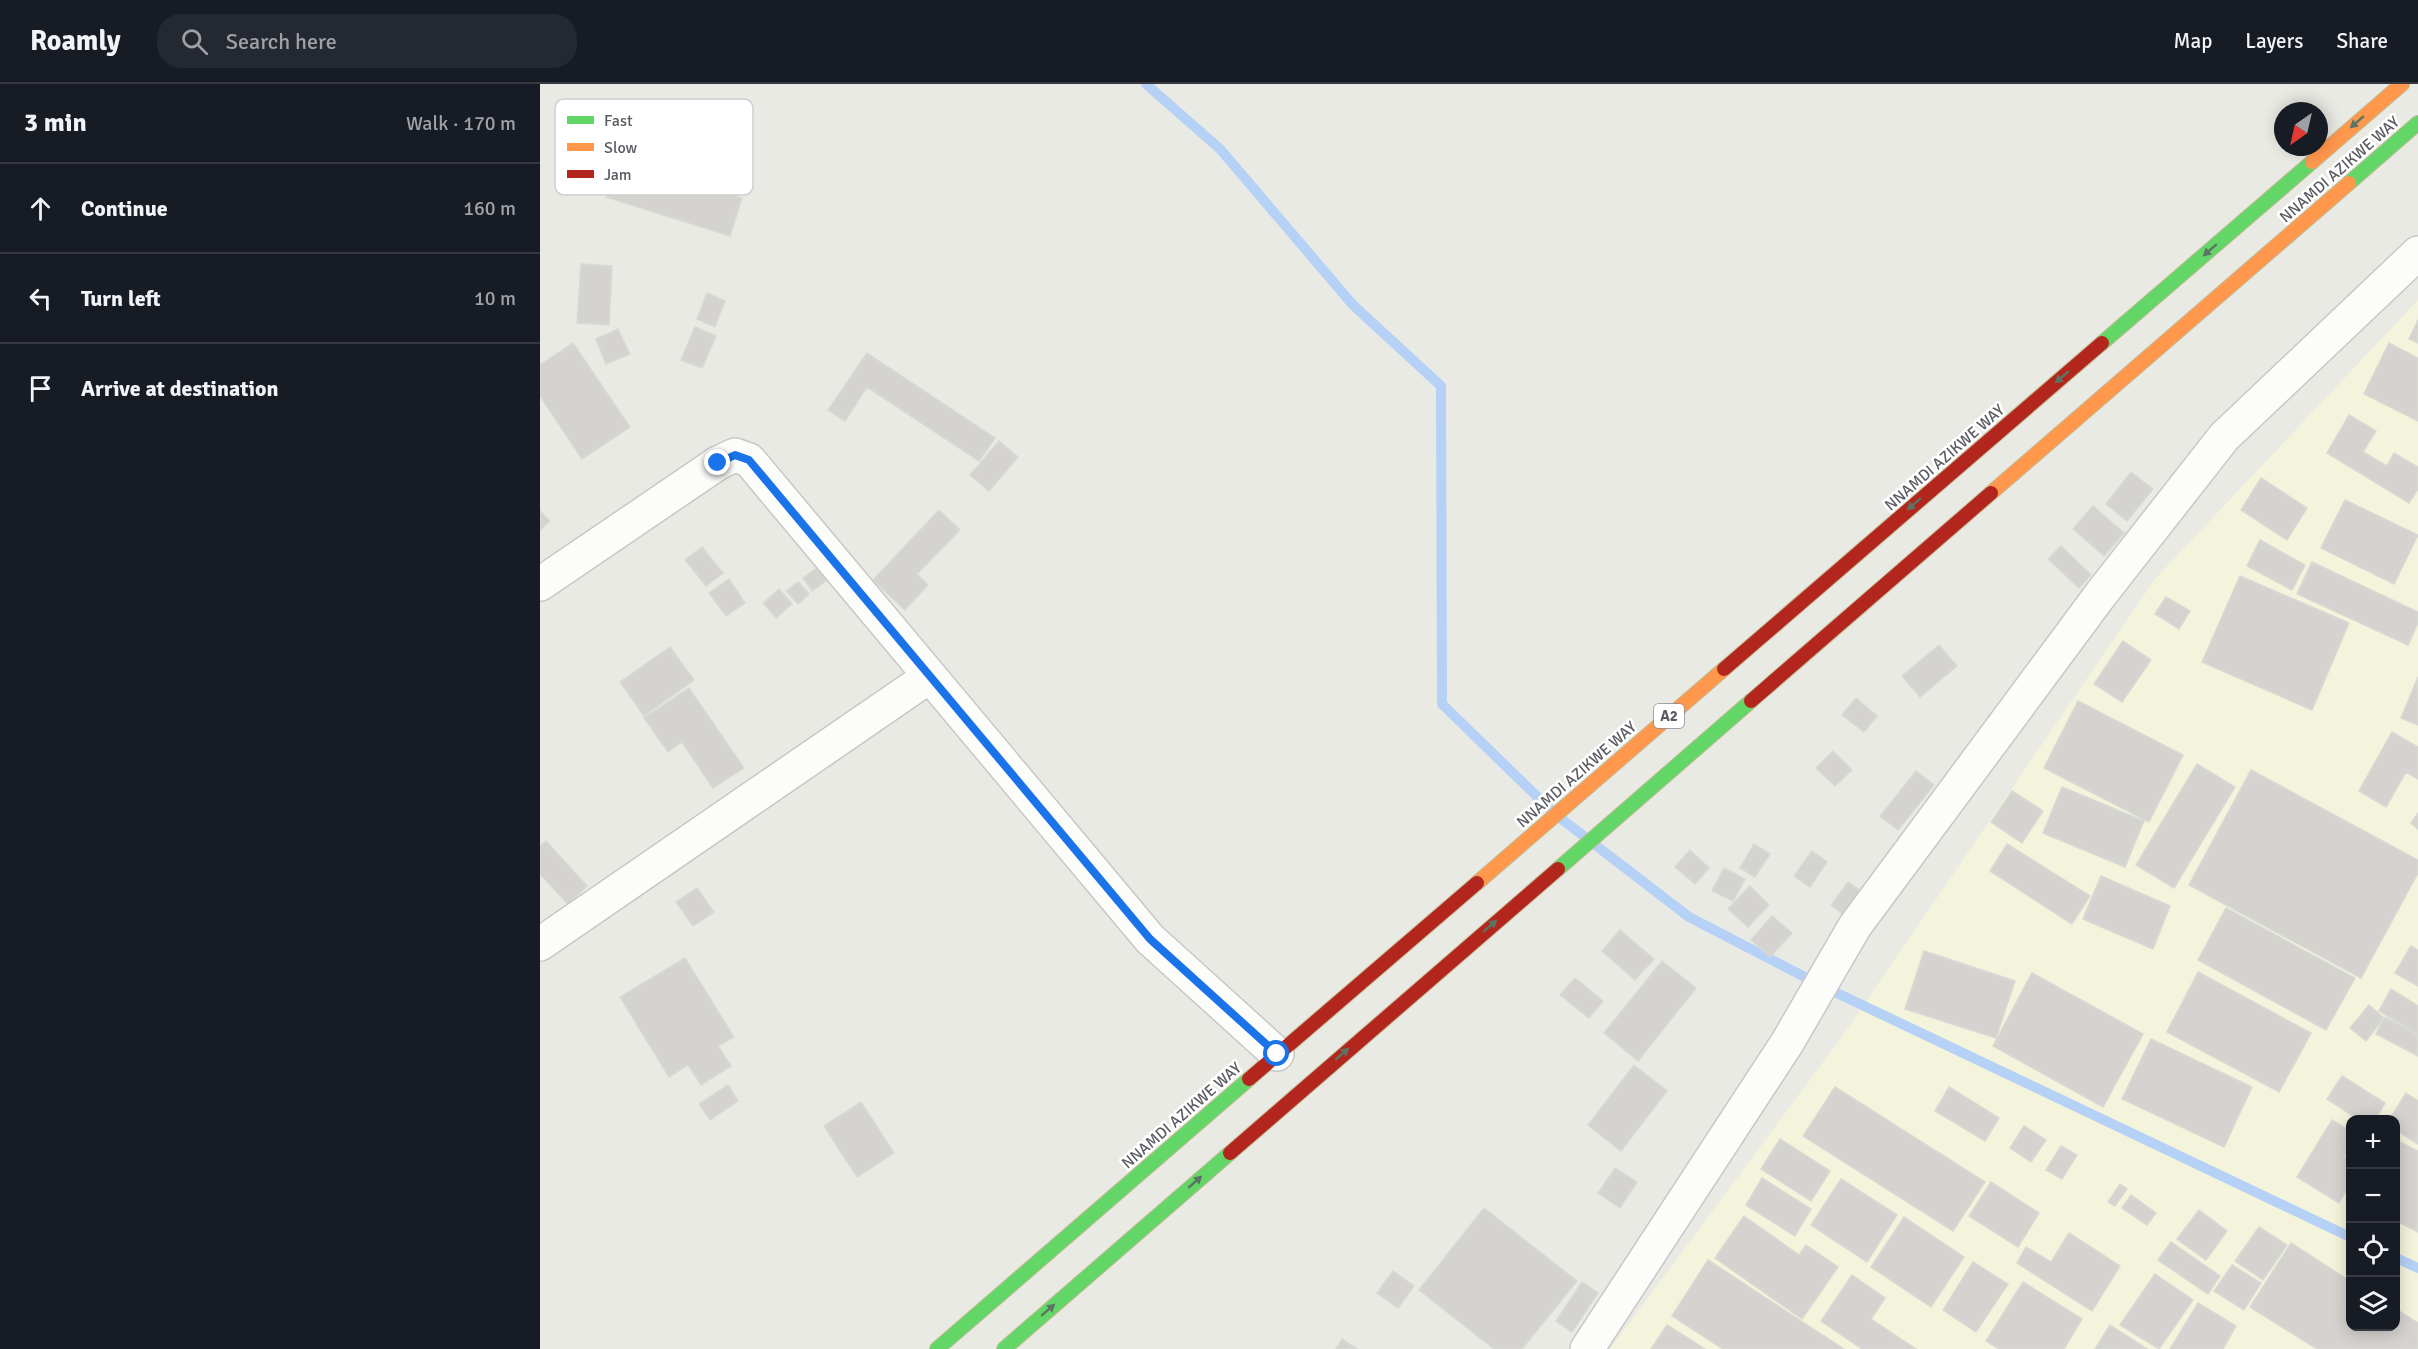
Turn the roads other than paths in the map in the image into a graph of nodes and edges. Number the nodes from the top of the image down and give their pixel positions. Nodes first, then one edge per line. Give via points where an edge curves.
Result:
1 (2402, 84) edge
2 (2418, 123) edge
3 (2418, 254) edge
4 (540, 584) edge
5 (930, 676) junction
6 (540, 944) edge
7 (1277, 1054) junction
8 (937, 1349) edge
9 (1005, 1349) edge
10 (1587, 1349) edge

1 -> 7 highway, NNAMDI AZIKWE WAY / A2
9 -> 2 highway, NNAMDI AZIKWE WAY / A2
3 - 10 street via 2224,437 2102,594 1855,926 1787,1042
4 - 5 street via 735,455 749,460
5 - 6 street
5 - 7 street via 1150,939
7 - 8 highway, NNAMDI AZIKWE WAY / A2

